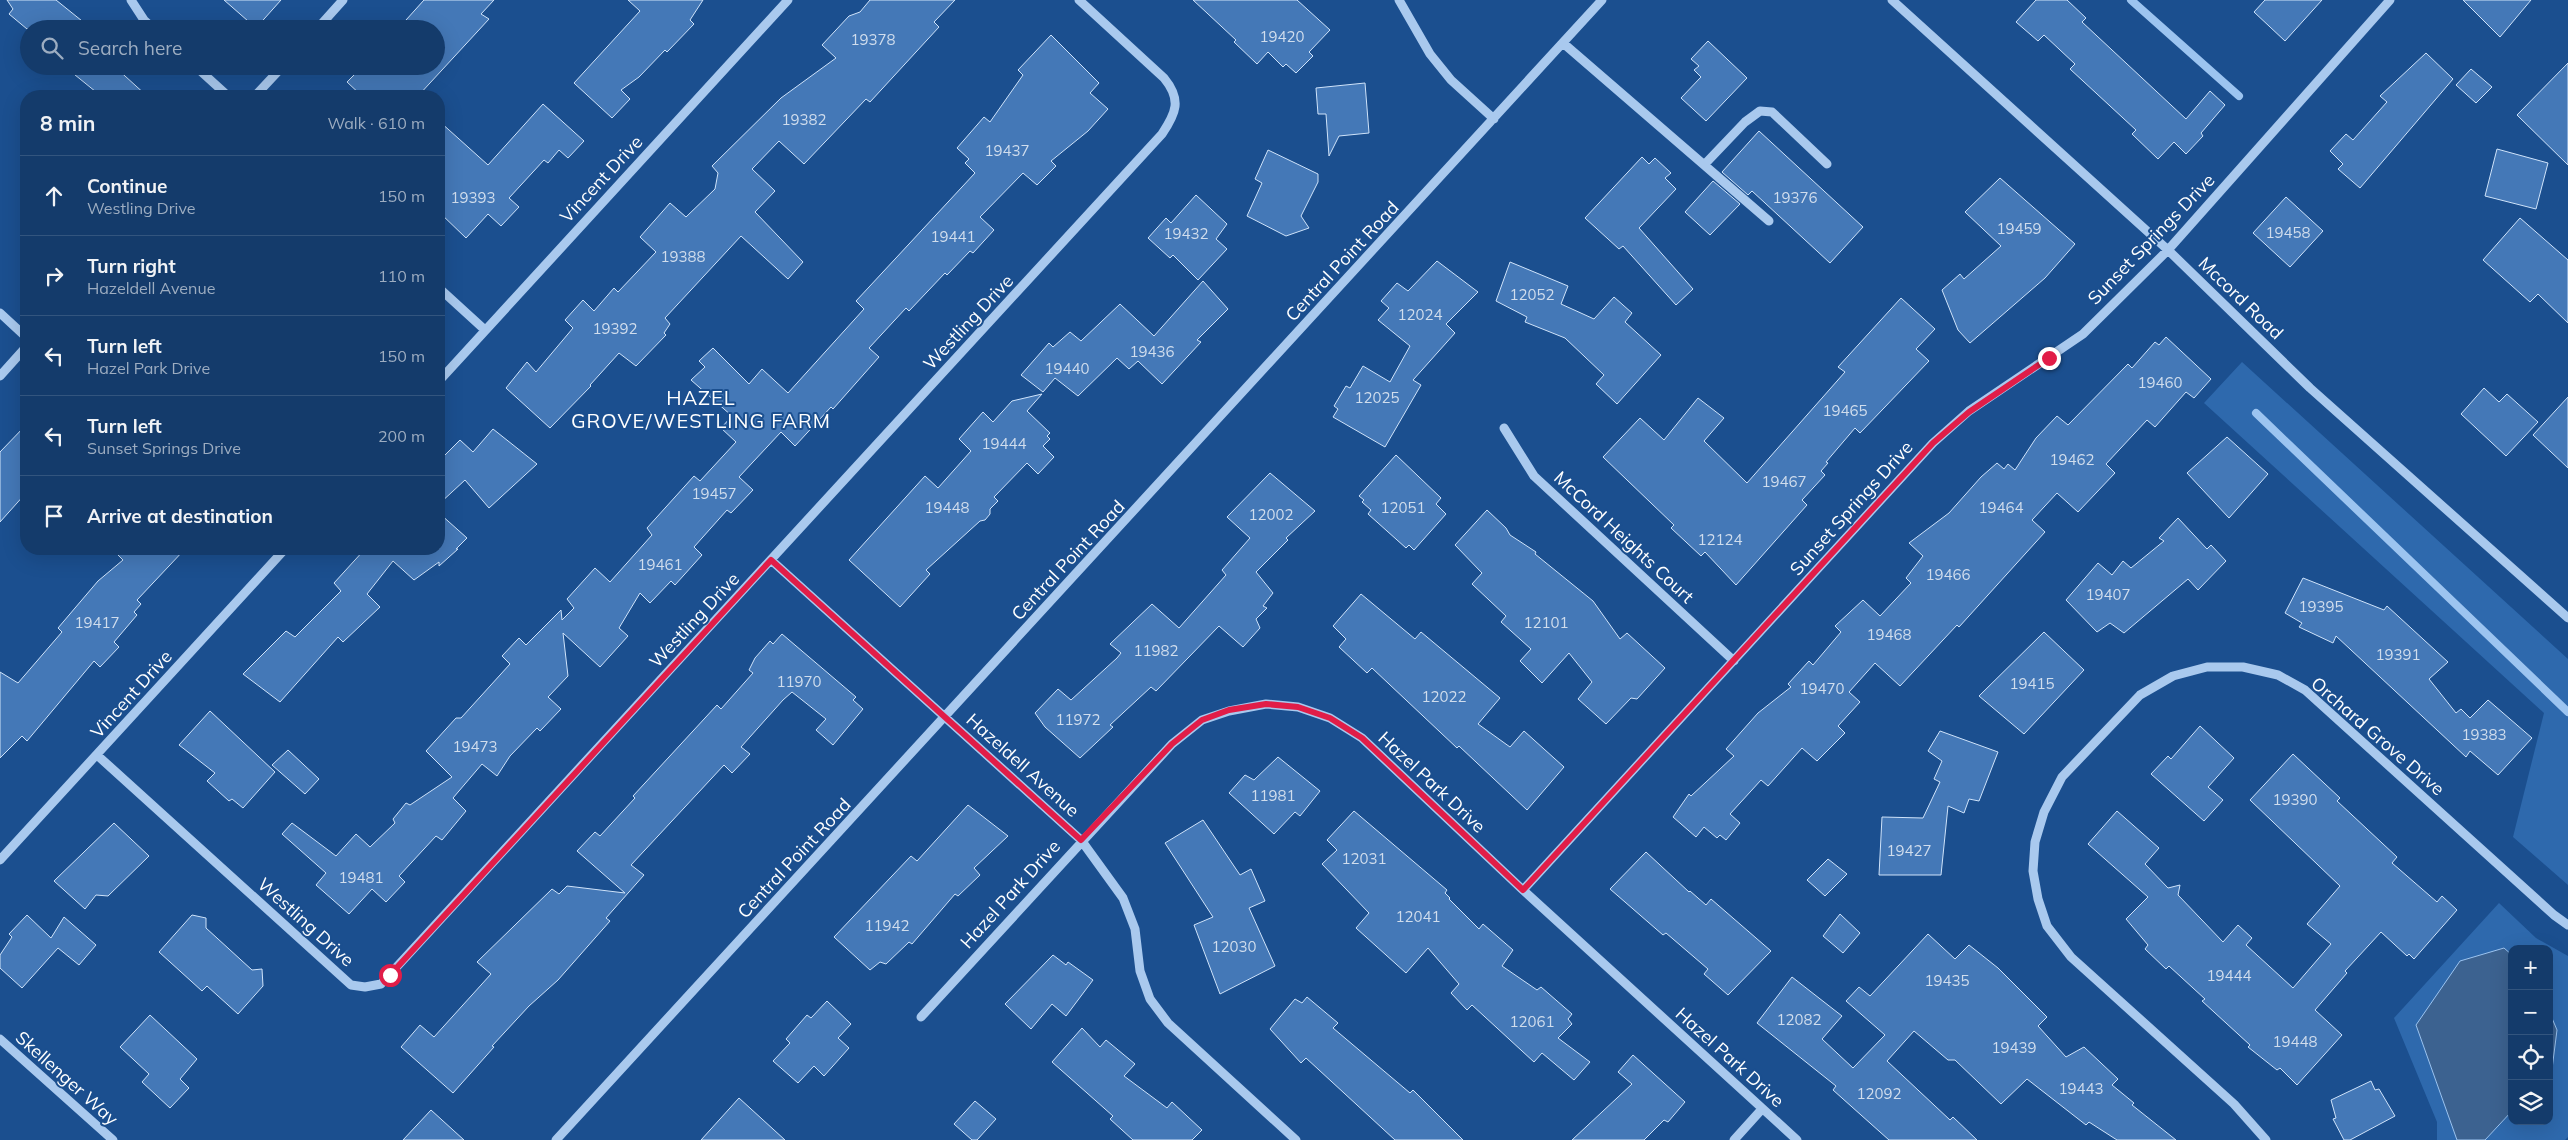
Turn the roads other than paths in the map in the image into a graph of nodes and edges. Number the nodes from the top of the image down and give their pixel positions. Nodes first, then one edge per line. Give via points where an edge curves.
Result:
1 (131, 0) edge
2 (343, 0) edge
3 (788, 0) edge
4 (1079, 0) edge
5 (1399, 0) edge
6 (1602, 0) edge
7 (1892, 0) edge
8 (2390, 0) edge
9 (144, 20) edge
10 (325, 20) edge
11 (1562, 43) junction
12 (205, 75) edge
13 (274, 75) edge
14 (221, 90) edge
15 (260, 90) edge
16 (1494, 119) junction
17 (1826, 164) dead end
18 (1704, 165) junction
19 (1769, 222) dead end
20 (2168, 250) junction
21 (445, 293) edge
22 (0, 313) edge
23 (485, 330) junction
24 (20, 331) edge
25 (20, 354) edge
26 (445, 374) edge
27 (0, 376) edge
28 (1504, 428) dead end
29 (280, 555) edge
30 (771, 560) junction
31 (2568, 618) edge
32 (1734, 661) junction
33 (946, 716) junction
34 (97, 755) junction
35 (1081, 840) junction
36 (0, 860) edge
37 (1523, 890) junction
38 (2568, 925) edge
39 (921, 1017) dead end
40 (0, 1039) edge
41 (1762, 1108) junction
42 (113, 1140) edge
43 (556, 1140) edge
44 (1296, 1140) edge
45 (1734, 1140) edge
46 (1797, 1140) edge
47 (2266, 1140) edge

1 - 9 street
2 - 10 street
3 - 23 street, Vincent Drive
4 - 30 street, Westling Drive via 1174,90 1176,101 1172,118 1162,134
5 - 16 street via 1430,54 1450,80
6 - 11 street, Central Point Road
7 - 20 street, Mccord Road
8 - 20 street, Sunset Springs Drive
11 - 16 street, Central Point Road
11 - 18 street
12 - 14 street
13 - 15 street
16 - 33 street, Central Point Road
17 - 18 street via 1772,112 1760,111
18 - 19 street
20 - 31 street, Mccord Road via 2310,388
20 - 32 street, Sunset Springs Drive via 2083,334 1969,412 1933,443
21 - 23 street
22 - 24 street
23 - 26 street, Vincent Drive
25 - 27 street
28 - 32 street, McCord Heights Court via 1534,476
29 - 34 street, Vincent Drive
30 - 33 street, Hazeldell Avenue
30 - 34 street, Westling Drive via 380,984 365,988 351,985
32 - 37 street, Sunset Springs Drive
33 - 35 street, Hazeldell Avenue
33 - 43 street, Central Point Road
34 - 36 street, Vincent Drive
35 - 37 street, Hazel Park Drive via 1172,744 1202,720 1229,710 1266,704 1298,707 1330,718 1362,738
35 - 39 street, Hazel Park Drive
35 - 44 street, Hazeldell Avenue via 1123,898 1135,929 1140,972 1150,999 1168,1023
37 - 41 street, Hazel Park Drive
38 - 47 street, Orchard Grove Drive via 2305,690 2278,675 2243,667 2206,667 2173,676 2140,694 2062,777 2044,812 2035,842 2038,899 2047,926 2071,957 2234,1104
40 - 42 street, Skellenger Way
41 - 45 street
41 - 46 street, Hazel Park Drive

